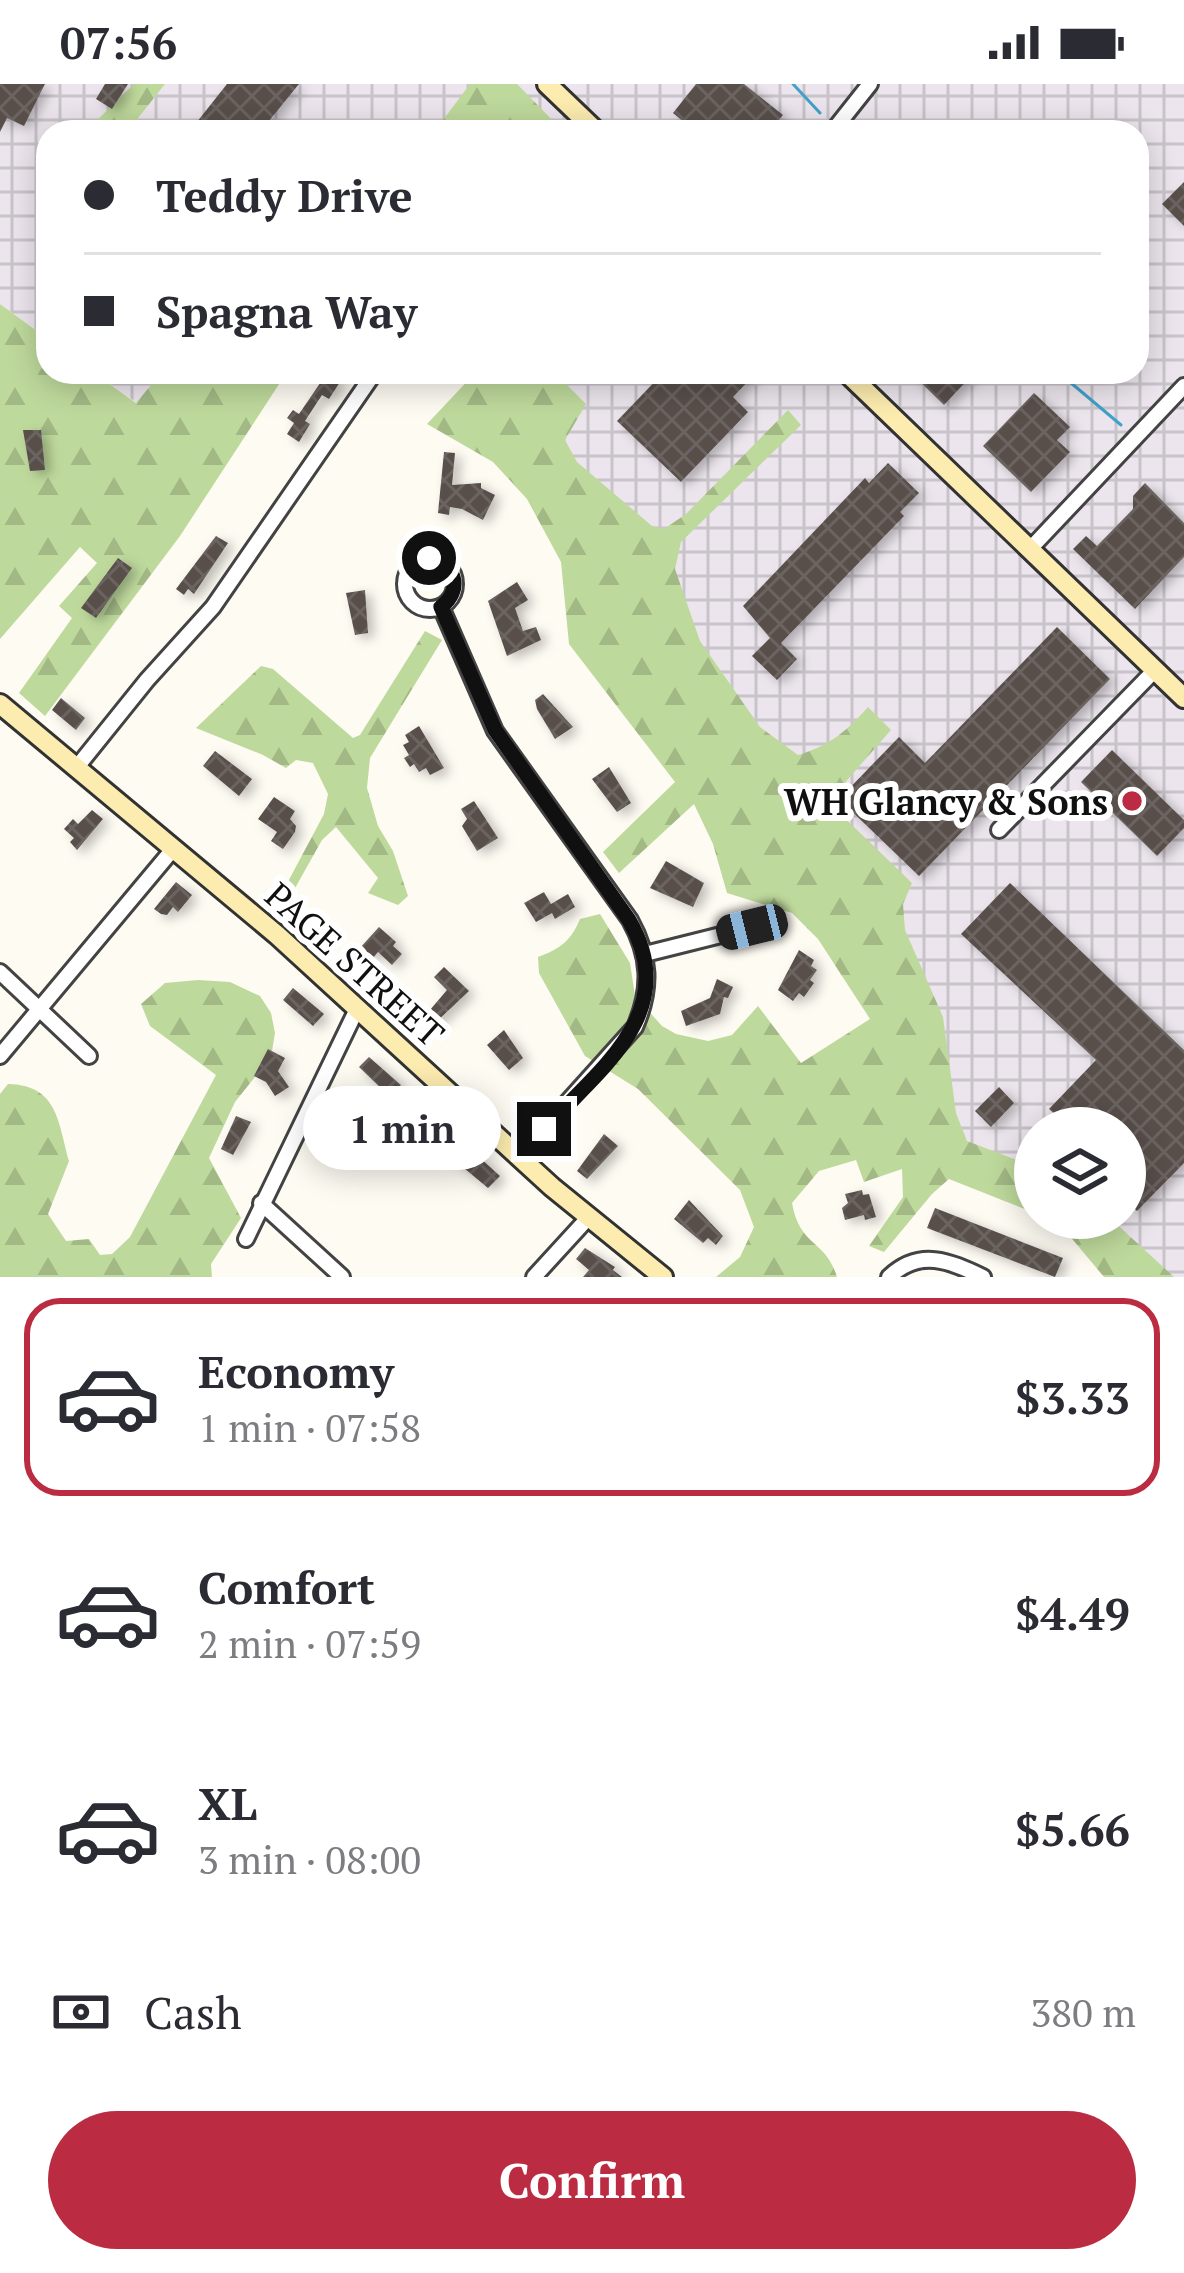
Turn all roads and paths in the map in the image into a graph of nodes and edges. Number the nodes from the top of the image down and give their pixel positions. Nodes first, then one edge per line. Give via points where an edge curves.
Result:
1 (548, 84) edge
2 (870, 84) edge
3 (585, 120) edge
4 (842, 120) edge
5 (367, 384) edge
6 (858, 384) edge
7 (1184, 386) edge
8 (1030, 549) junction
9 (441, 607) dead end
10 (1154, 670) junction
11 (1184, 698) edge
12 (0, 704) edge
13 (77, 767) junction
14 (999, 830) dead end
15 (174, 848) junction
16 (752, 927) dead end
17 (645, 954) junction
18 (0, 972) edge
19 (357, 1009) junction
20 (39, 1010) junction
21 (88, 1055) dead end
22 (0, 1056) edge
23 (518, 1157) junction
24 (261, 1203) junction
25 (588, 1218) junction
26 (245, 1239) dead end
27 (342, 1277) edge
28 (534, 1277) edge
29 (663, 1277) edge
30 (889, 1277) edge
31 (983, 1277) edge

1 - 3 main road
2 - 4 street
5 - 13 street via 213,607
6 - 8 main road
7 - 8 street
8 - 10 main road
9 - 17 street via 495,730 622,908
10 - 11 main road
10 - 14 street
12 - 13 main road, PAGE STREET
13 - 15 main road, PAGE STREET
15 - 19 main road, PAGE STREET
15 - 20 street
16 - 17 street
17 - 23 street via 647,989 635,1027
18 - 20 street
19 - 23 main road, PAGE STREET
19 - 24 street
20 - 21 street
20 - 22 street
23 - 25 main road, PAGE STREET
24 - 26 street
24 - 27 street
25 - 28 street
25 - 29 main road, PAGE STREET
30 - 31 street via 930,1258

